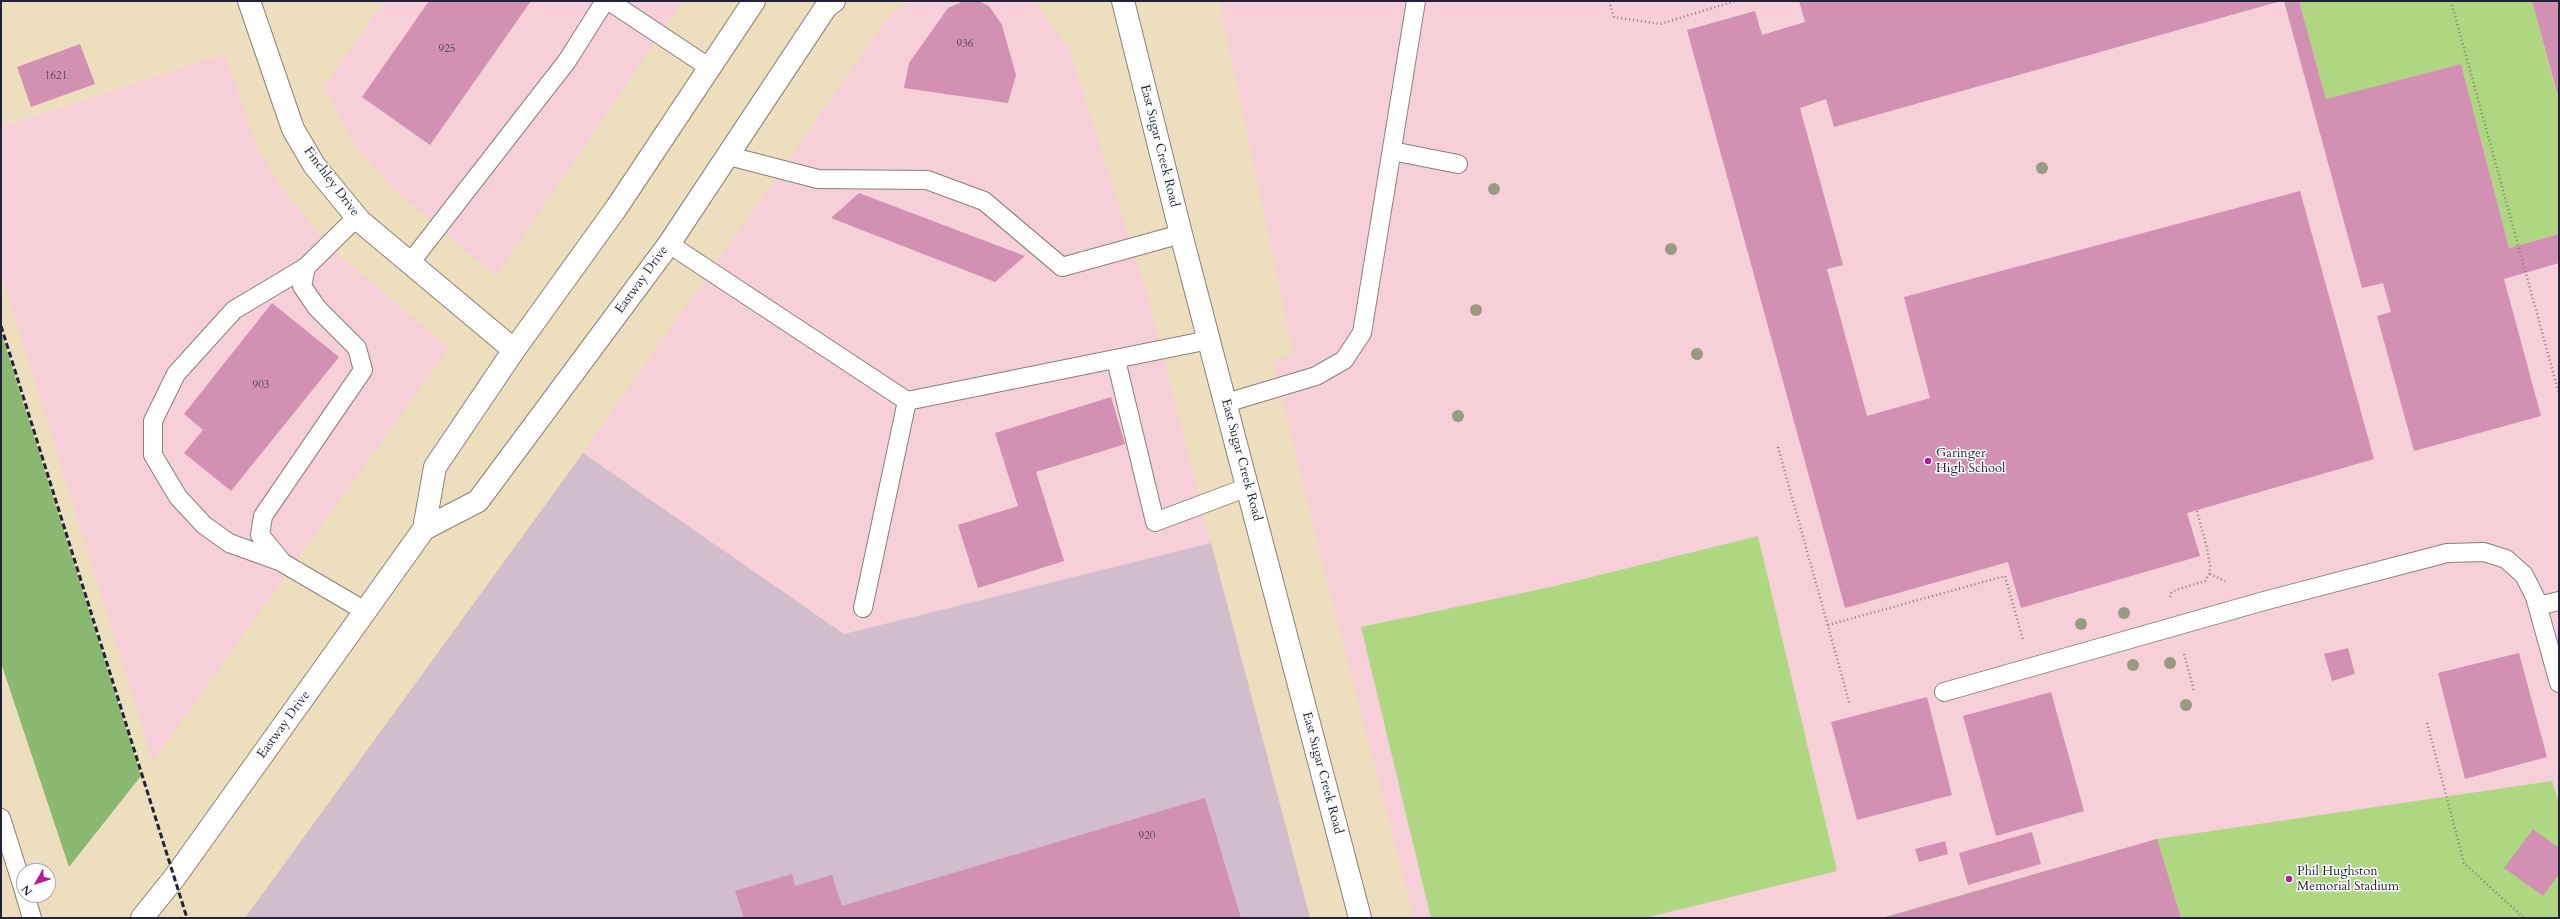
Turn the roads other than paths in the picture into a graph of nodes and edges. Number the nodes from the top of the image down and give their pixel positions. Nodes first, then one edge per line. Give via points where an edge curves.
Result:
1 (249, 1) edge
2 (605, 1) edge
3 (609, 1) edge
4 (1123, 1) edge
5 (1416, 1) edge
6 (749, 3) edge
7 (830, 3) edge
8 (710, 68) junction
9 (1392, 151) junction
10 (729, 156) junction
11 (1458, 164) dead end
12 (357, 217) junction
13 (1181, 234) junction
14 (669, 244) junction
15 (410, 262) junction
16 (306, 267) junction
17 (1209, 340) junction
18 (514, 350) junction
19 (1116, 360) junction
20 (907, 401) junction
21 (1226, 403) junction
22 (1248, 487) junction
23 (424, 529) junction
24 (283, 562) junction
25 (2559, 601) edge
26 (2538, 606) junction
27 (863, 608) dead end
28 (365, 612) junction
29 (2559, 684) edge
30 (1944, 692) dead end
31 (1, 818) edge
32 (16, 866) edge
33 (27, 903) edge
34 (32, 918) edge
35 (142, 918) edge
36 (1360, 918) edge

1 - 12 main road, Finchley Drive via 293,129 314,165
2 - 15 lane via 567,61
3 - 8 lane
4 - 13 main road, East Sugar Creek Road
5 - 9 lane
6 - 8 main road, Eastway Drive
7 - 10 main road, Eastway Drive
8 - 18 main road, Eastway Drive via 617,207
9 - 11 lane
9 - 21 lane via 1362,334 1344,360 1316,376
10 - 13 lane via 818,179 927,180 984,201 1062,267
10 - 14 main road, Eastway Drive
12 - 15 main road, Finchley Drive
12 - 16 lane
13 - 17 main road, East Sugar Creek Road
14 - 20 lane
14 - 23 main road, Eastway Drive via 478,501
15 - 18 main road, Finchley Drive
16 - 24 lane via 302,286 317,308 357,348 363,370 263,516 260,535
16 - 24 lane via 234,310 176,374 153,421 153,455 183,503 204,525 229,543
17 - 19 lane
17 - 21 main road, East Sugar Creek Road
18 - 23 main road, Eastway Drive via 435,467
19 - 20 lane
19 - 22 lane via 1155,522
20 - 27 lane
21 - 22 main road, East Sugar Creek Road
22 - 36 main road, East Sugar Creek Road
23 - 28 main road, Eastway Drive
24 - 28 lane
25 - 26 lane
26 - 29 lane
26 - 30 lane via 2524,575 2506,559 2484,552 2447,553 2264,601
28 - 35 main road, Eastway Drive via 179,871
31 - 32 lane
33 - 34 lane

